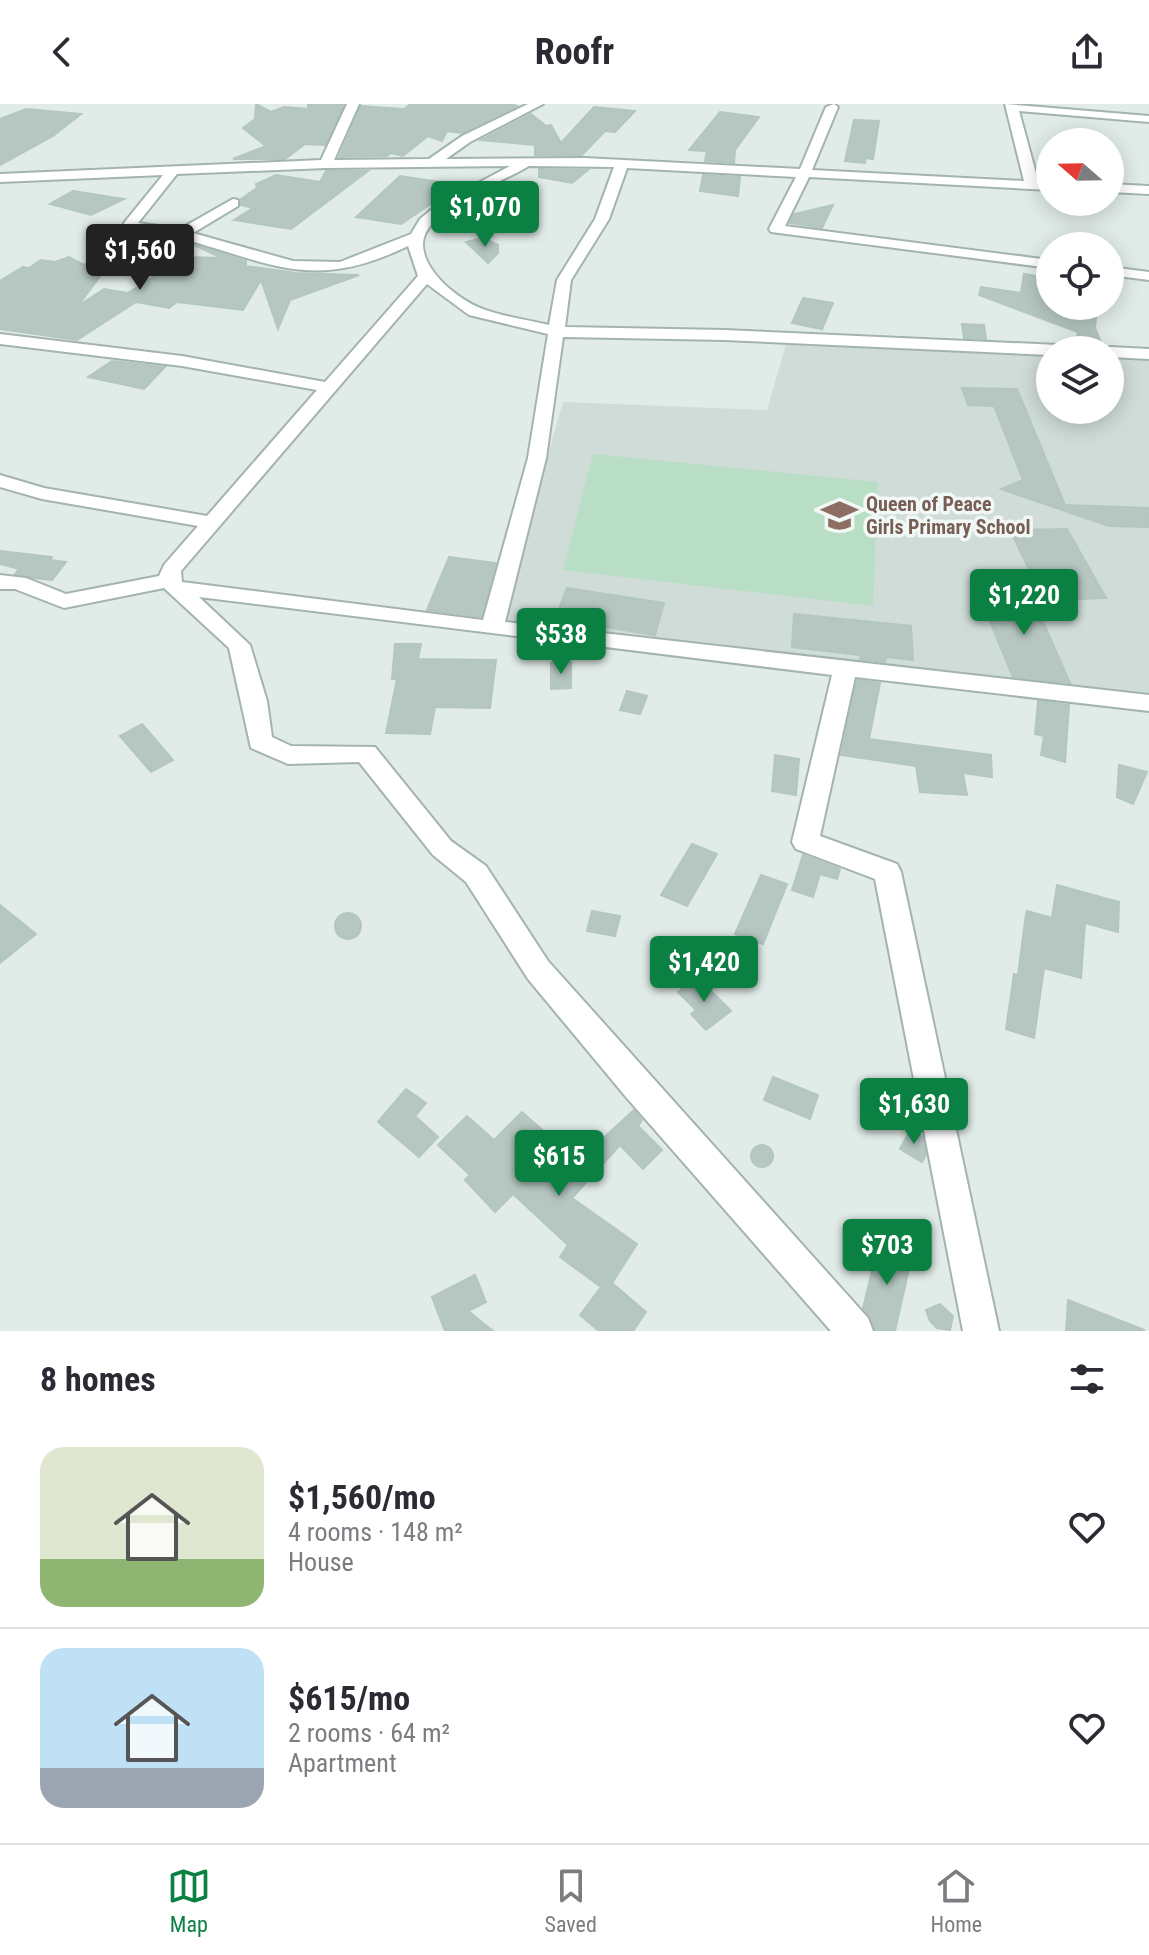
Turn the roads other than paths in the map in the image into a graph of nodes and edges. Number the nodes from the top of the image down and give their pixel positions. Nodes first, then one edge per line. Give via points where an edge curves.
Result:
1 (353, 104) edge
2 (537, 104) edge
3 (1124, 104) edge
4 (1011, 105) edge
5 (832, 107) dead end
6 (1135, 117) junction
7 (1149, 119) edge
8 (526, 162) junction
9 (326, 164) junction
10 (431, 164) junction
11 (622, 164) junction
12 (173, 171) junction
13 (804, 171) junction
14 (0, 178) edge
15 (1032, 185) junction
16 (1036, 185) edge
17 (1124, 189) edge
18 (1149, 190) edge
19 (233, 203) dead end
20 (182, 234) junction
21 (416, 237) junction
22 (1036, 262) edge
23 (1124, 273) edge
24 (426, 276) junction
25 (1149, 276) edge
26 (558, 332) junction
27 (0, 339) edge
28 (1036, 349) edge
29 (1124, 353) edge
30 (1149, 354) edge
31 (327, 387) junction
32 (0, 481) edge
33 (210, 522) junction
34 (0, 582) edge
35 (172, 584) junction
36 (492, 628) junction
37 (845, 669) junction
38 (1149, 703) edge
39 (855, 1331) edge
40 (981, 1331) edge

1 - 9 street
2 - 10 street via 466,139
3 - 6 street
4 - 6 street
4 - 15 street
5 - 13 street
6 - 7 street
8 - 10 street
8 - 11 street
8 - 21 street via 442,208
9 - 10 street
9 - 12 street
11 - 13 street
11 - 26 street via 602,219 564,280
12 - 14 street
12 - 20 street via 129,226
13 - 15 street
13 - 22 street via 776,229
15 - 16 street
17 - 18 street
19 - 20 street
20 - 21 street via 328,268 365,261
21 - 24 street
23 - 25 street
24 - 26 street via 475,312
24 - 31 street
26 - 28 street
26 - 36 street via 537,458
27 - 31 street via 182,361
29 - 30 street
31 - 33 street
32 - 33 street
33 - 35 street via 171,570
34 - 35 street via 18,583 64,601
35 - 36 street via 204,594
35 - 39 street via 239,645 260,742 288,755 366,753 442,848 476,874 538,970 627,1076
36 - 37 street
37 - 38 street
37 - 40 street via 805,842 887,872

